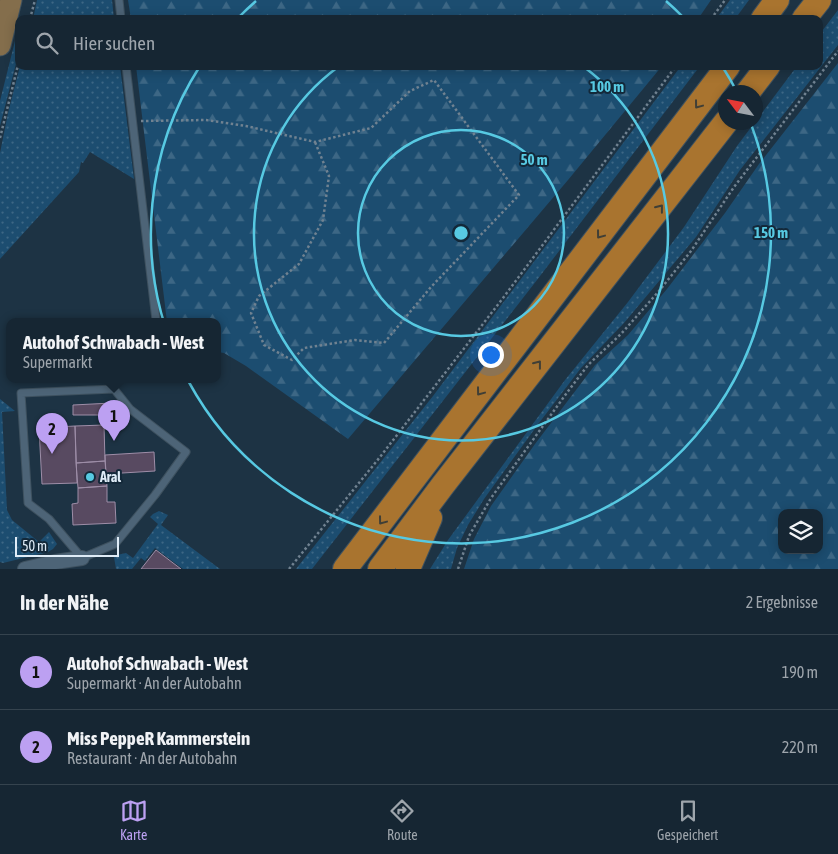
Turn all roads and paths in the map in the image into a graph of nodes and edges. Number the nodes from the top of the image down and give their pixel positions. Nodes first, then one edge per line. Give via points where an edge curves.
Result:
1 (12, 0) edge
2 (35, 0) edge
3 (119, 0) edge
4 (725, 0) edge
5 (777, 0) edge
6 (819, 0) edge
7 (31, 15) edge
8 (121, 15) edge
9 (714, 15) edge
10 (766, 15) edge
11 (807, 15) edge
12 (0, 45) edge
13 (838, 51) edge
14 (17, 70) edge
15 (126, 70) edge
16 (673, 70) edge
17 (725, 70) edge
18 (765, 70) edge
19 (753, 85) edge
20 (132, 122) junction
21 (720, 130) edge
22 (0, 138) edge
23 (315, 142) junction
24 (156, 318) edge
25 (443, 485) junction
26 (82, 558) junction
27 (25, 569) edge
28 (66, 569) edge
29 (289, 569) edge
30 (345, 569) edge
31 (380, 569) edge
32 (408, 569) edge
33 (458, 569) edge

1 - 12 main road
2 - 7 path
3 - 8 lane
4 - 9 path
5 - 10 highway
6 - 11 highway
13 - 33 path via 734,187 686,258 621,334 588,365 566,394 491,498 469,536
14 - 22 path
15 - 20 lane
16 - 29 path via 497,306
17 -> 30 highway
18 - 19 highway
20 - 23 path via 206,120
20 - 24 lane
25 -> 21 highway
23 - 23 path via 371,128 410,91 434,80 519,195 431,287 384,342 355,340 304,348 292,360 264,345 251,313 259,296 299,264 323,220 329,176
25 - 31 highway
25 - 32 highway
26 - 26 lane via 49,519 28,503 21,393 114,389 130,409 186,452 115,544
26 - 27 street
26 - 28 street

